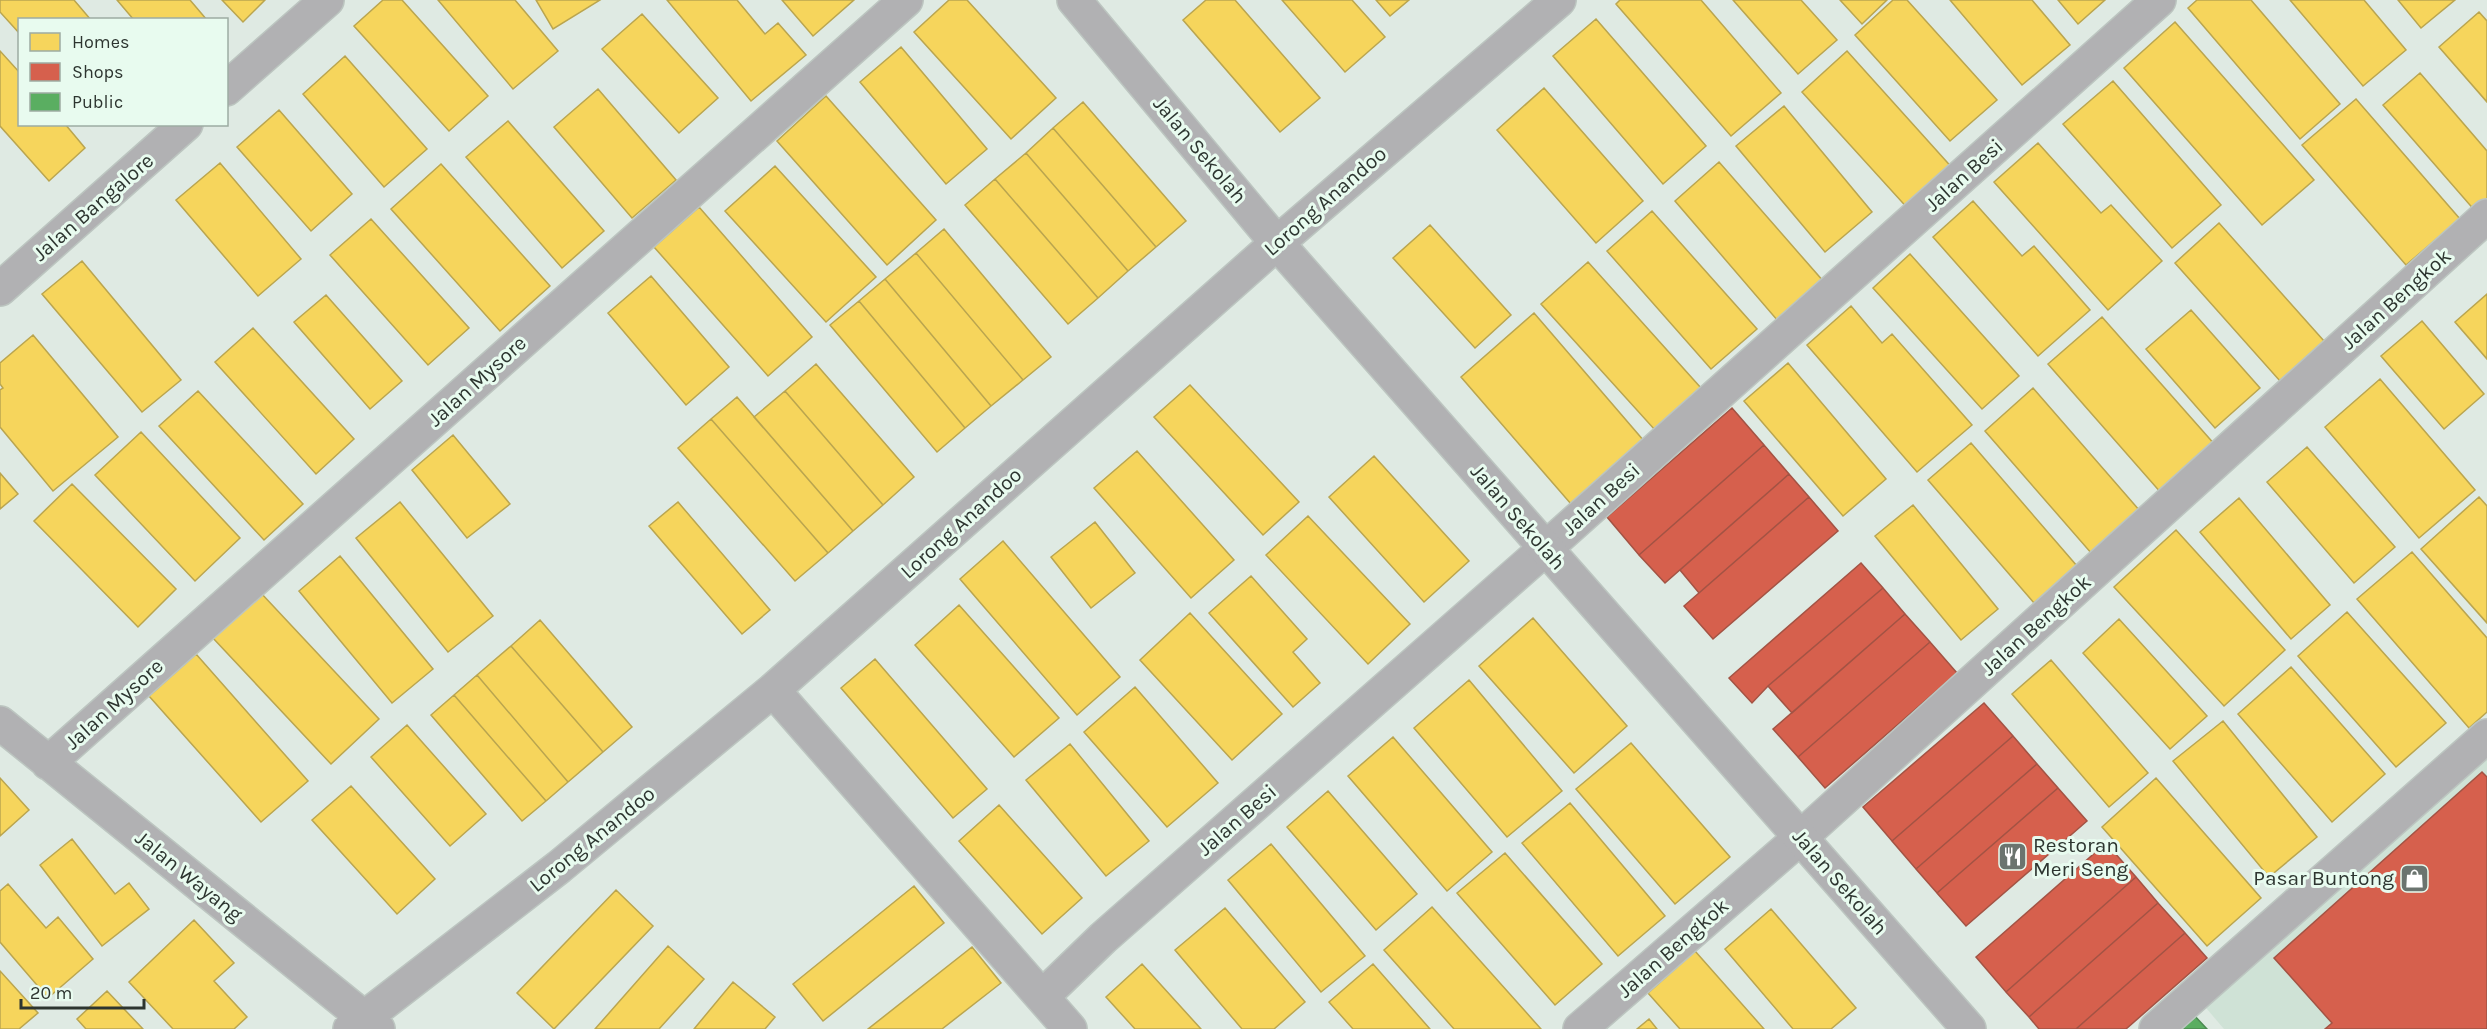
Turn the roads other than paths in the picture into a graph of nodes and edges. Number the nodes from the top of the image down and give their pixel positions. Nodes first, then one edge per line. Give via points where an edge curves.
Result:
1 (327, 0) edge
2 (906, 0) edge
3 (1074, 0) edge
4 (1559, 0) edge
5 (2159, 0) edge
6 (228, 87) edge
7 (184, 126) edge
8 (2487, 216) edge
9 (1277, 243) junction
10 (0, 289) edge
11 (1546, 548) junction
12 (773, 690) junction
13 (0, 723) edge
14 (2487, 736) edge
15 (48, 763) junction
16 (1801, 837) junction
17 (1043, 996) junction
18 (364, 1025) edge
19 (1070, 1029) edge
20 (1580, 1029) edge
21 (1969, 1029) edge
22 (2156, 1029) edge

1 - 6 street
2 - 15 street, Jalan Mysore
3 - 9 street, Jalan Sekolah
4 - 9 street, Lorong Anandoo
5 - 11 street, Jalan Besi
7 - 10 street, Jalan Bangalore
8 - 16 street, Jalan Bengkok
9 - 11 street, Jalan Sekolah
9 - 12 street, Lorong Anandoo
11 - 16 street, Jalan Sekolah
11 - 17 street, Jalan Besi via 1103,938
12 - 17 street
12 - 18 street, Lorong Anandoo
13 - 15 street, Jalan Wayang
14 - 22 street
15 - 18 street, Jalan Wayang
16 - 20 street, Jalan Bengkok
16 - 21 street, Jalan Sekolah
17 - 19 street

